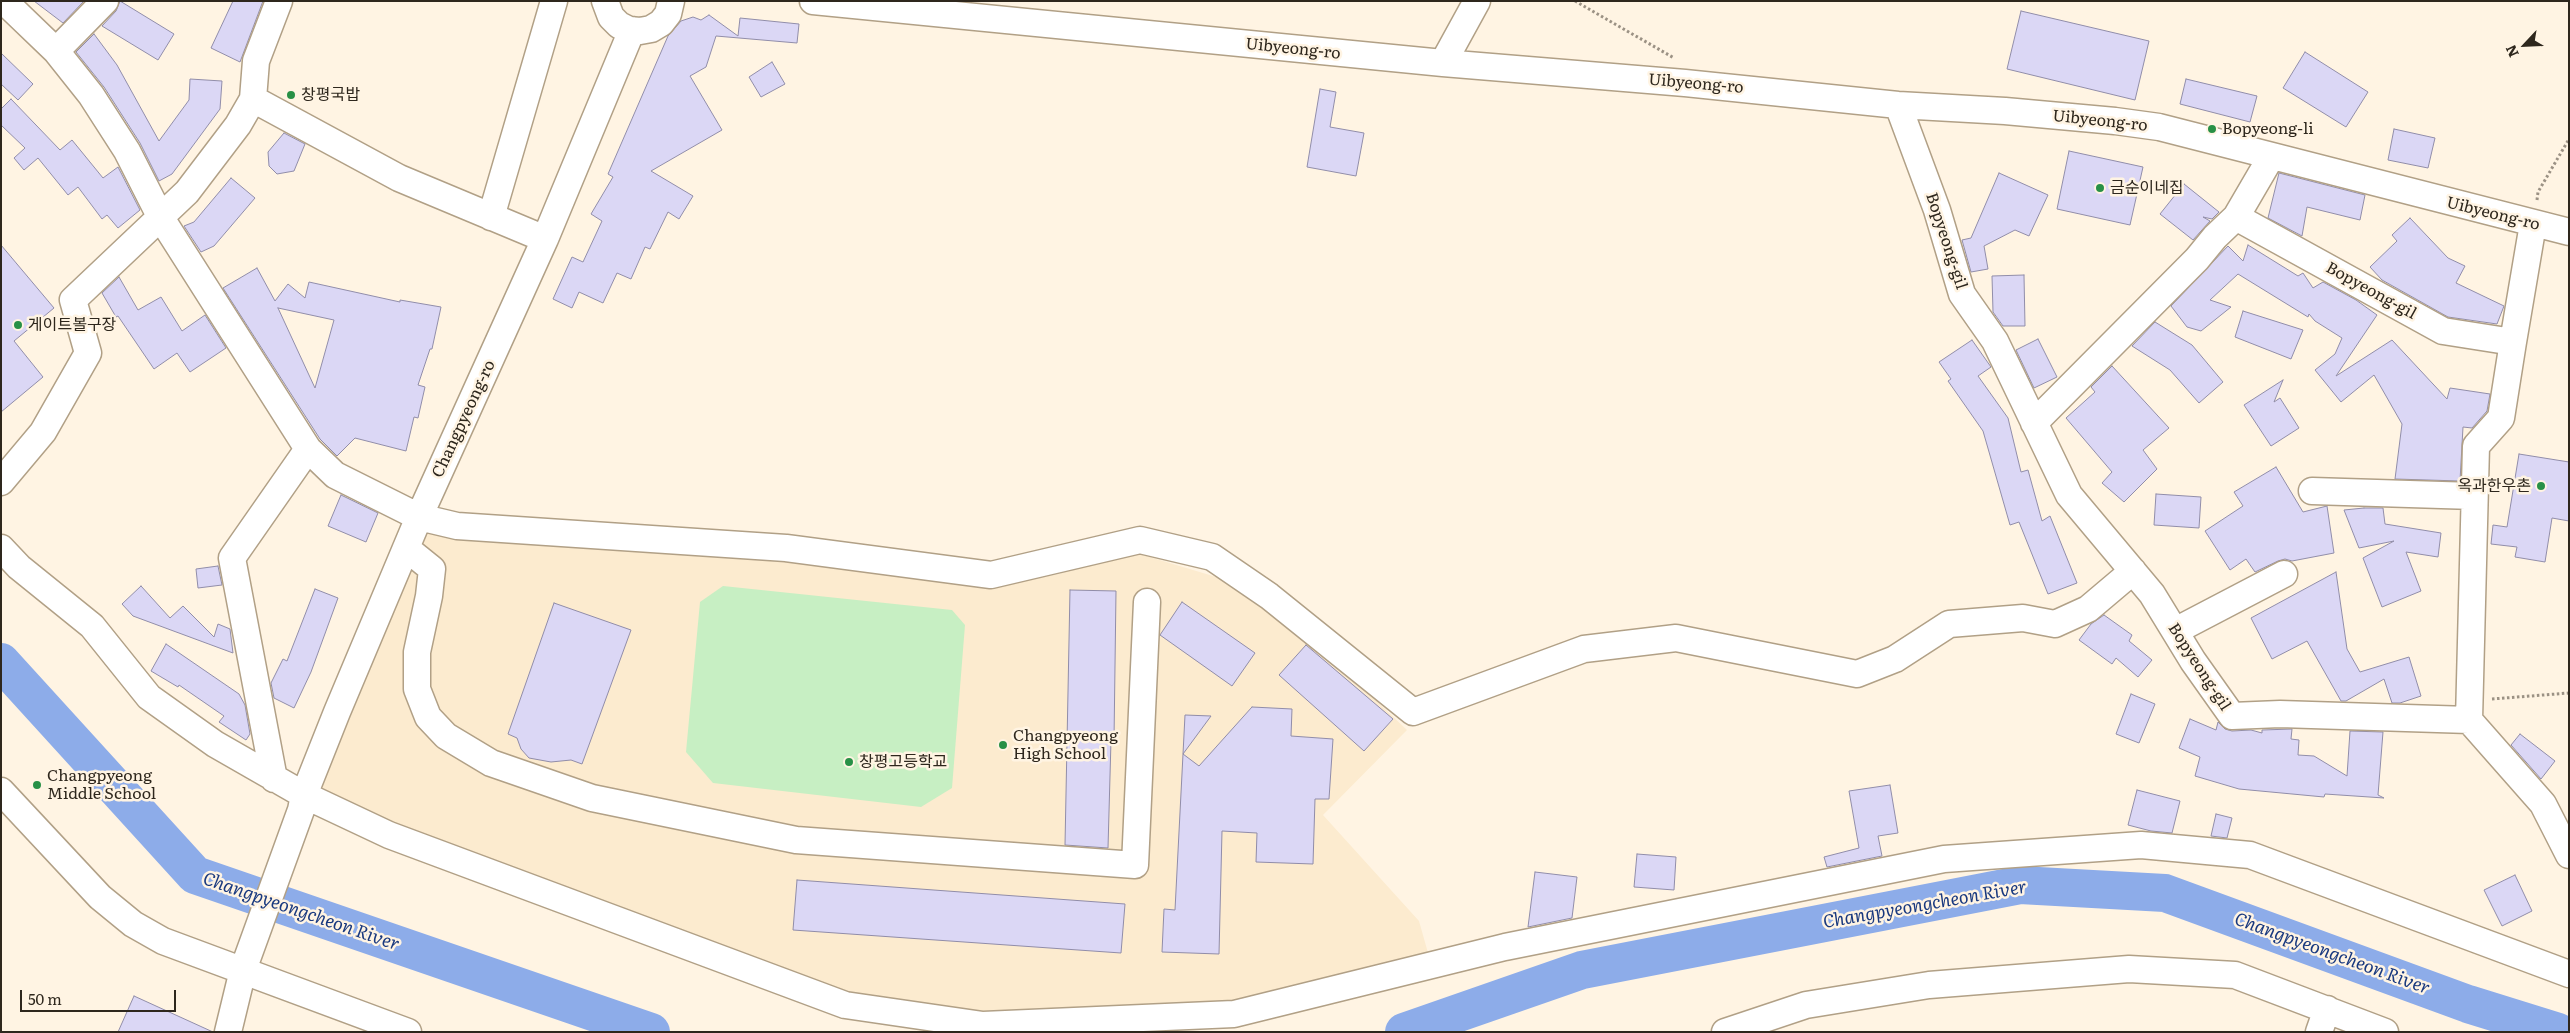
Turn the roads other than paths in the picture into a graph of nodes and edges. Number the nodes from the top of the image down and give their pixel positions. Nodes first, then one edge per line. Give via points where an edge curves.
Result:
1 (4, 1) edge
2 (105, 1) edge
3 (279, 1) edge
4 (554, 1) edge
5 (605, 1) edge
6 (813, 1) edge
7 (1477, 1) edge
8 (673, 2) edge
9 (632, 30) junction
10 (56, 51) junction
11 (1443, 63) junction
12 (252, 99) junction
13 (1898, 105) junction
14 (2271, 157) junction
15 (491, 217) junction
16 (2236, 217) junction
17 (161, 218) junction
18 (2533, 224) junction
19 (2569, 232) edge
20 (544, 239) junction
21 (2513, 342) junction
22 (2034, 423) junction
23 (308, 450) junction
24 (1, 482) edge
25 (2312, 492) dead end
26 (2474, 496) junction
27 (419, 517) junction
28 (1, 548) edge
29 (406, 548) junction
30 (2133, 571) junction
31 (2284, 574) dead end
32 (1147, 602) dead end
33 (2175, 631) junction
34 (2469, 710) junction
35 (274, 779) junction
36 (1, 791) edge
37 (303, 803) junction
38 (2569, 854) edge
39 (243, 970) junction
40 (2569, 974) edge
41 (2323, 1020) edge
42 (228, 1032) edge
43 (408, 1032) edge
44 (1725, 1032) edge
45 (2385, 1032) edge

1 - 10 street
2 - 10 street
3 - 12 street via 256,61
4 - 15 street
5 - 9 street via 619,25
6 - 11 street, Uibyeong-ro
7 - 11 street
8 - 9 street via 661,23 646,30
9 - 20 street, Changpyeong-ro
10 - 17 street via 127,151
11 - 13 street, Uibyeong-ro via 1685,82
12 - 15 street via 399,178
12 - 17 street via 215,156
13 - 14 street, Uibyeong-ro via 2005,111 2142,125
13 - 22 street, Bopyeong-gil via 1937,210 1962,294 1995,342
14 - 16 street
14 - 18 street, Uibyeong-ro
15 - 20 street
16 - 21 street, Bopyeong-gil via 2443,330
16 - 22 street
17 - 23 street
17 - 24 street via 74,300 88,353 43,432
18 - 19 street, Uibyeong-ro
18 - 21 street
20 - 27 street, Changpyeong-ro
21 - 26 street via 2501,418 2476,446
22 - 30 street, Bopyeong-gil via 2069,495
23 - 27 street via 335,475
23 - 35 street via 232,558
25 - 26 street
26 - 34 street
27 - 29 street, Changpyeong-ro
27 - 30 street via 457,526 786,548 990,575 1140,540 1212,557 1269,596 1412,712 1584,649 1676,638 1857,674 1895,659 1949,624 2023,618 2055,624 2088,609
28 - 35 street via 19,567 92,626 150,696 215,744
29 - 32 street via 432,569 430,596 417,652 417,688 428,717 446,736 491,763 592,798 796,840 1135,865
29 - 37 street, Changpyeong-ro
30 - 33 street, Bopyeong-gil
31 - 33 street
33 - 34 street, Bopyeong-gil via 2232,716
34 - 38 street via 2544,804
35 - 37 street
36 - 39 street via 100,897 133,924 163,942
37 - 39 street, Changpyeong-ro
37 - 40 street via 845,1005 983,1026 1234,1014 1505,947 1944,859 2141,845 2250,855
39 - 42 street, Changpyeong-ro
39 - 43 street
41 - 44 street via 2235,975 2129,969 1929,985 1806,1005
41 - 45 street

